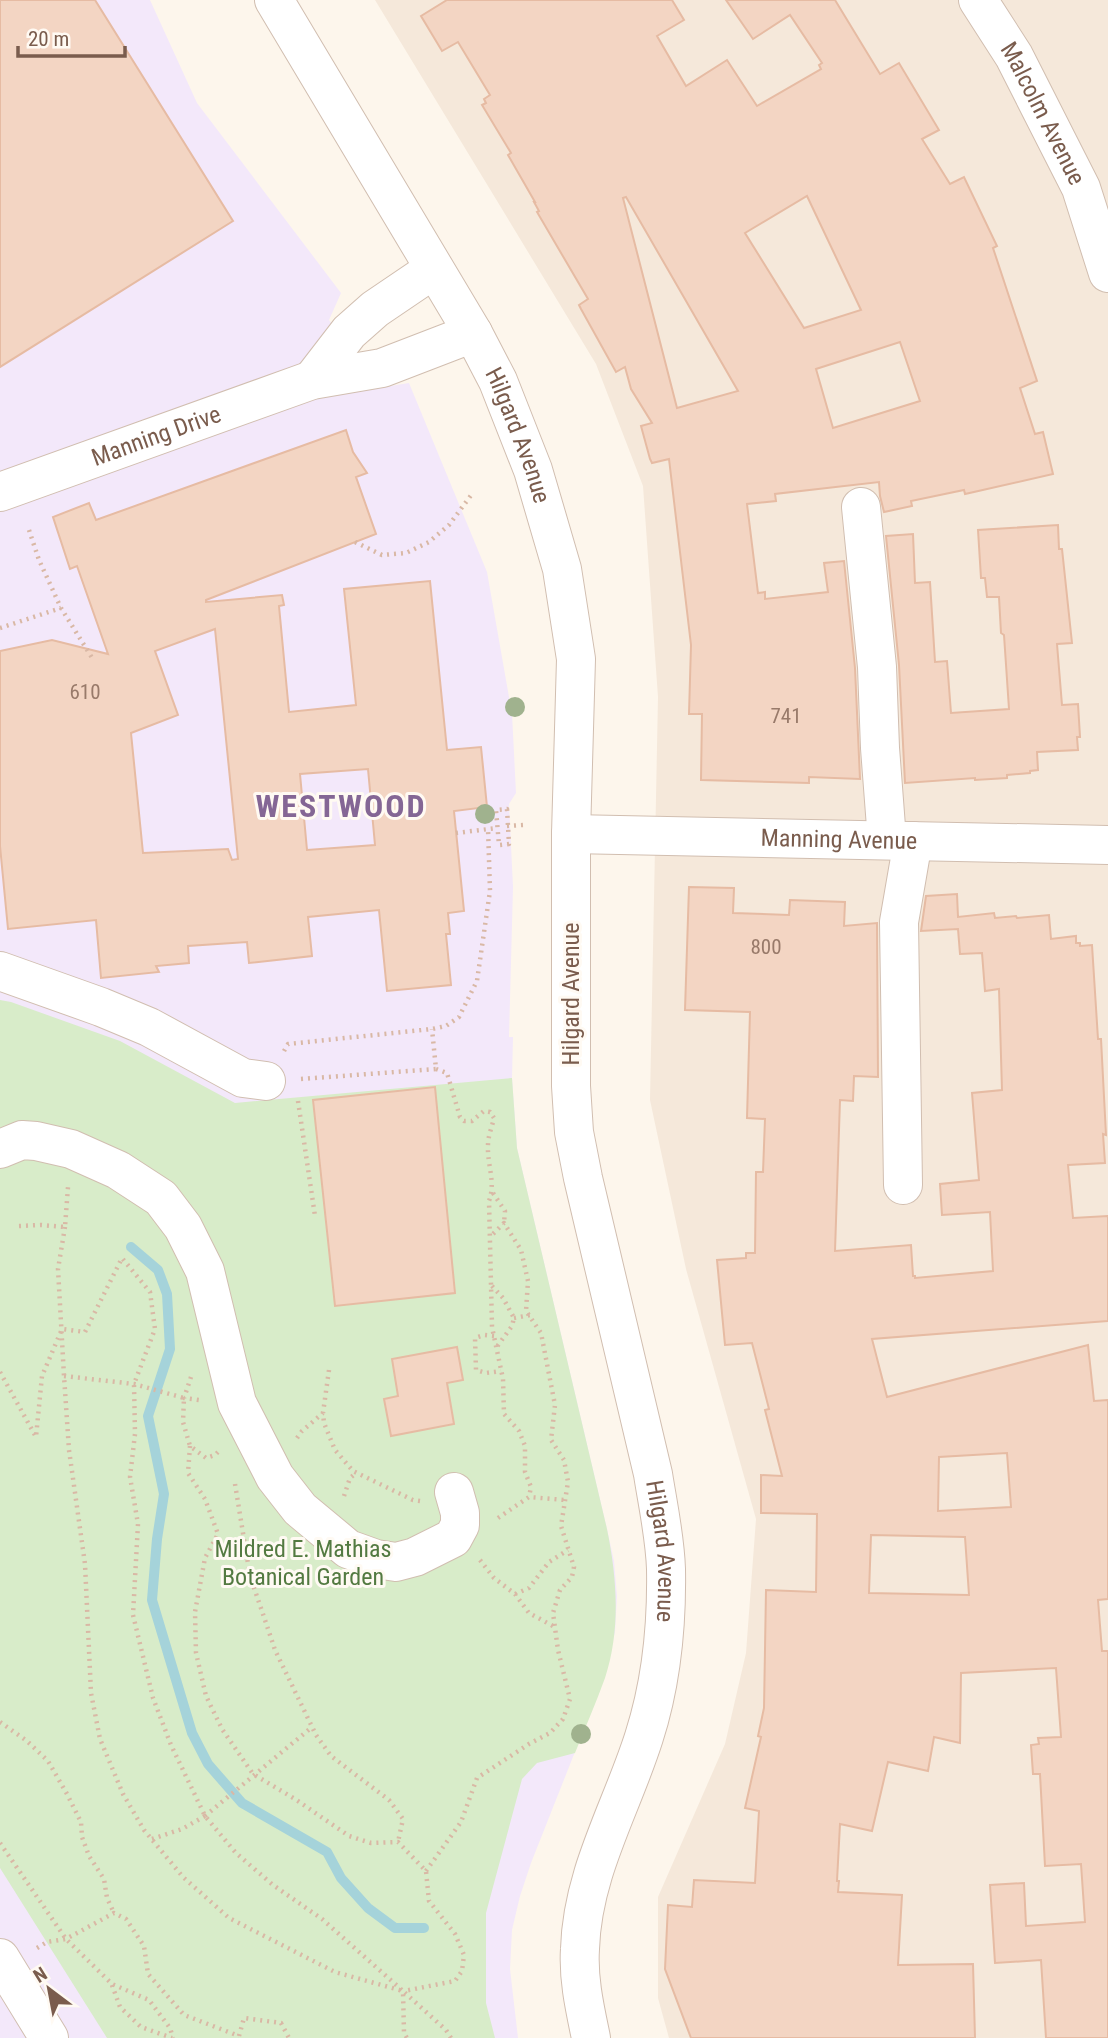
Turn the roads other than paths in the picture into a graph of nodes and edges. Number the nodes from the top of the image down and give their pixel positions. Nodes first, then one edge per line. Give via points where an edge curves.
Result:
1 (274, 0) edge
2 (978, 0) edge
3 (1094, 182) edge
4 (434, 270) junction
5 (1108, 273) edge
6 (473, 333) junction
7 (312, 380) junction
8 (0, 492) edge
9 (860, 507) dead end
10 (571, 834) junction
11 (900, 841) junction
12 (1108, 845) edge
13 (0, 971) edge
14 (280, 1080) road end
15 (0, 1149) edge
16 (903, 1185) dead end
17 (456, 1497) road end
18 (0, 1958) edge
19 (50, 2038) edge
20 (591, 2038) edge

1 - 4 street, Hilgard Avenue
2 - 3 street, Malcolm Avenue
3 - 5 street, Malcolm Avenue
4 - 6 street, Hilgard Avenue
4 - 7 street via 349,332
6 - 7 street, Manning Drive via 382,368
6 - 10 street, Hilgard Avenue via 521,436 562,569 576,659
7 - 8 street, Manning Drive
9 - 11 street via 877,667 880,748
10 - 11 street, Manning Avenue
10 - 20 street, Hilgard Avenue via 574,1132 653,1474 666,1569 657,1681 644,1736 586,1899 579,1949
11 - 12 street, Manning Avenue
11 - 16 street
13 - 14 street via 149,1027 243,1078
15 - 17 street via 22,1140 71,1149 118,1170 161,1198 183,1227 205,1271 237,1403 275,1478 300,1509 348,1549 396,1562 453,1538 460,1525
18 - 19 street

